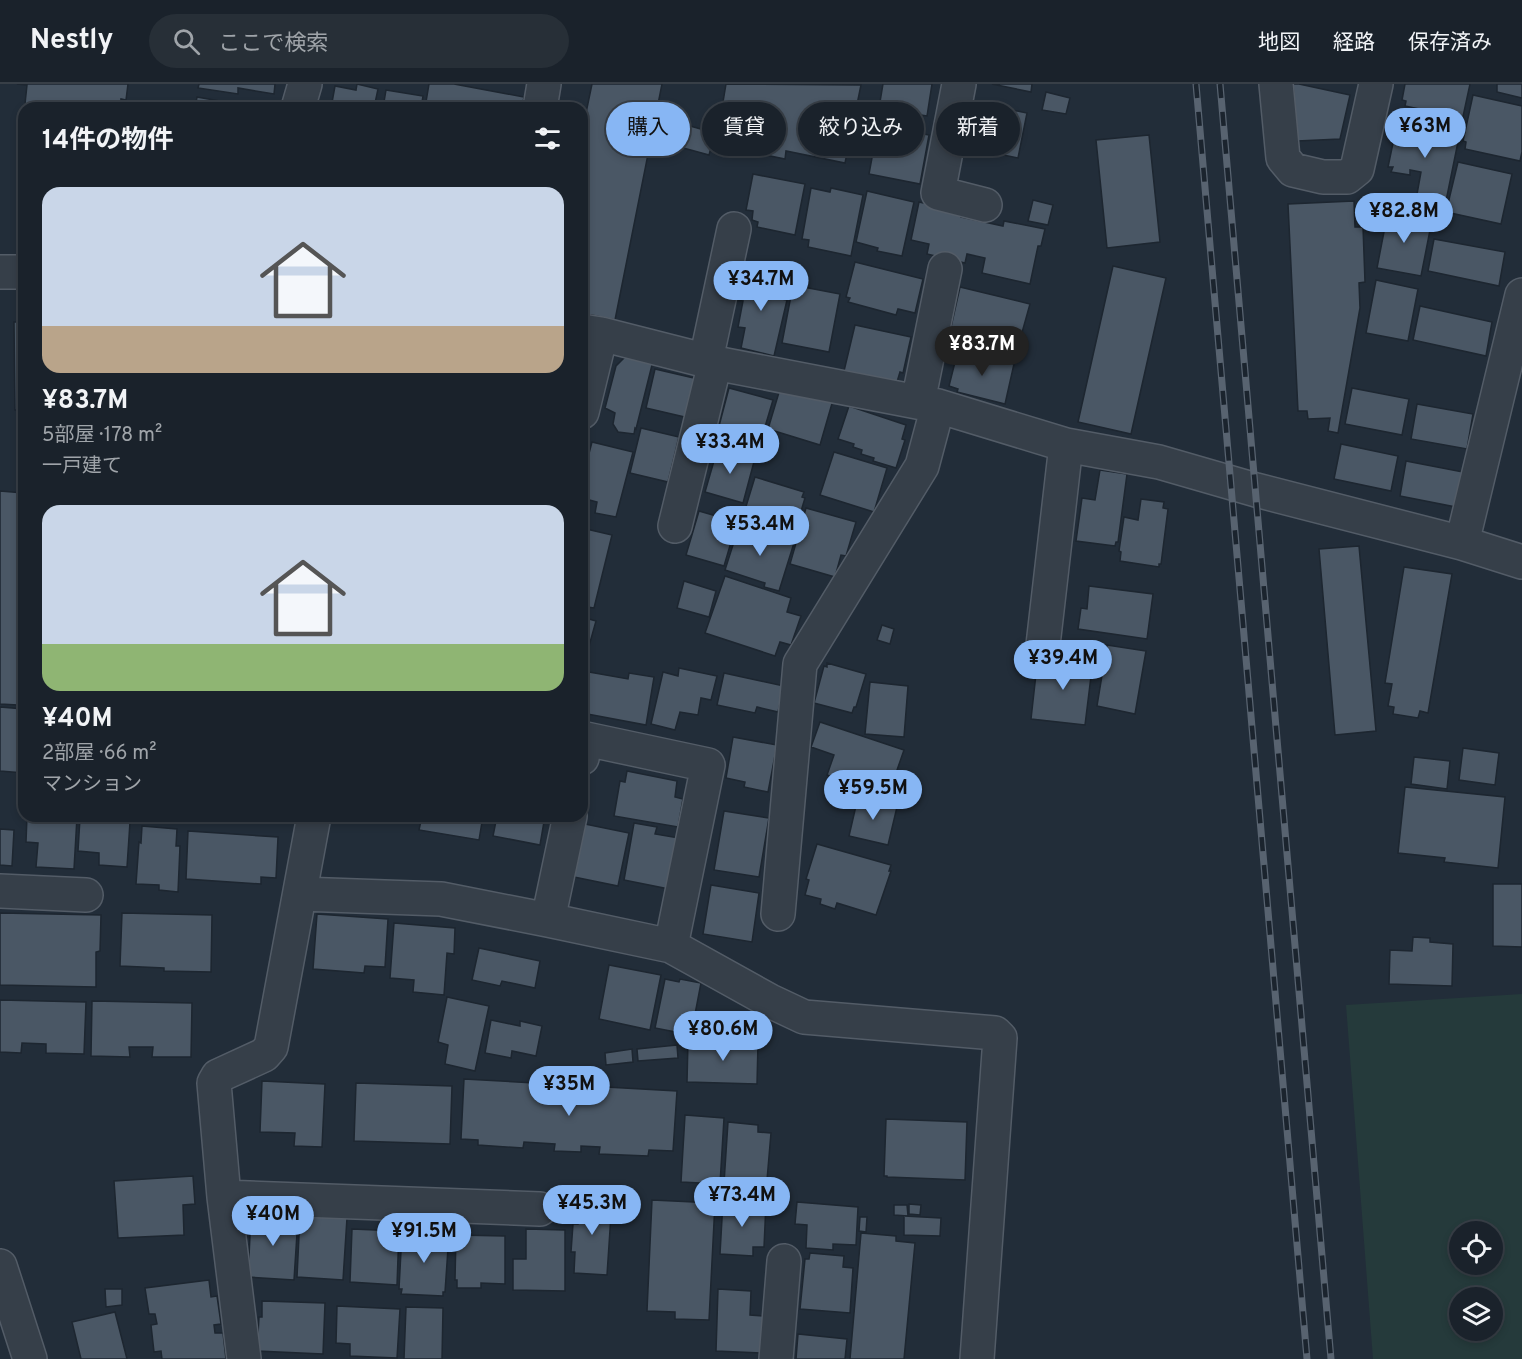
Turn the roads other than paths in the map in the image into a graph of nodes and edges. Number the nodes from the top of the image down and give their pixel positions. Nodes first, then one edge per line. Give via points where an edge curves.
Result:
1 (304, 84) edge
2 (544, 84) edge
3 (959, 84) edge
4 (1276, 84) edge
5 (1376, 84) edge
6 (300, 102) edge
7 (541, 102) edge
8 (985, 205) dead end
9 (734, 229) dead end
10 (945, 269) dead end
11 (0, 272) edge
12 (18, 272) edge
13 (1522, 295) edge
14 (592, 333) edge
15 (710, 361) junction
16 (588, 365) edge
17 (928, 404) junction
18 (1066, 445) junction
19 (675, 526) dead end
20 (1462, 543) junction
21 (1522, 562) edge
22 (1043, 645) dead end
23 (588, 739) edge
24 (313, 822) edge
25 (569, 822) edge
26 (0, 891) edge
27 (300, 894) junction
28 (86, 895) dead end
29 (778, 914) dead end
30 (548, 920) junction
31 (671, 945) junction
32 (224, 1197) junction
33 (540, 1209) dead end
34 (784, 1261) dead end
35 (0, 1266) edge
36 (30, 1359) edge
37 (244, 1359) edge
38 (776, 1359) edge
39 (977, 1359) edge

1 - 6 street
2 - 7 street
3 - 8 street via 938,193
4 - 5 street via 1283,158 1293,170 1323,177 1347,177 1357,169
9 - 15 street
10 - 17 street
11 - 12 street
13 - 20 street
14 - 15 street
14 - 16 street
15 - 17 street
15 - 19 street
17 - 18 street
17 - 29 street via 922,466 800,664
18 - 20 street via 1159,462
18 - 22 street
20 - 21 street
23 - 31 street via 708,765
24 - 27 street
25 - 30 street
26 - 28 street
27 - 30 street via 441,899
27 - 32 street via 271,1047 264,1055 218,1076 214,1083
30 - 31 street
31 - 39 street via 804,1017 995,1033 1000,1038
32 - 33 street
32 - 37 street
34 - 38 street
35 - 36 street

